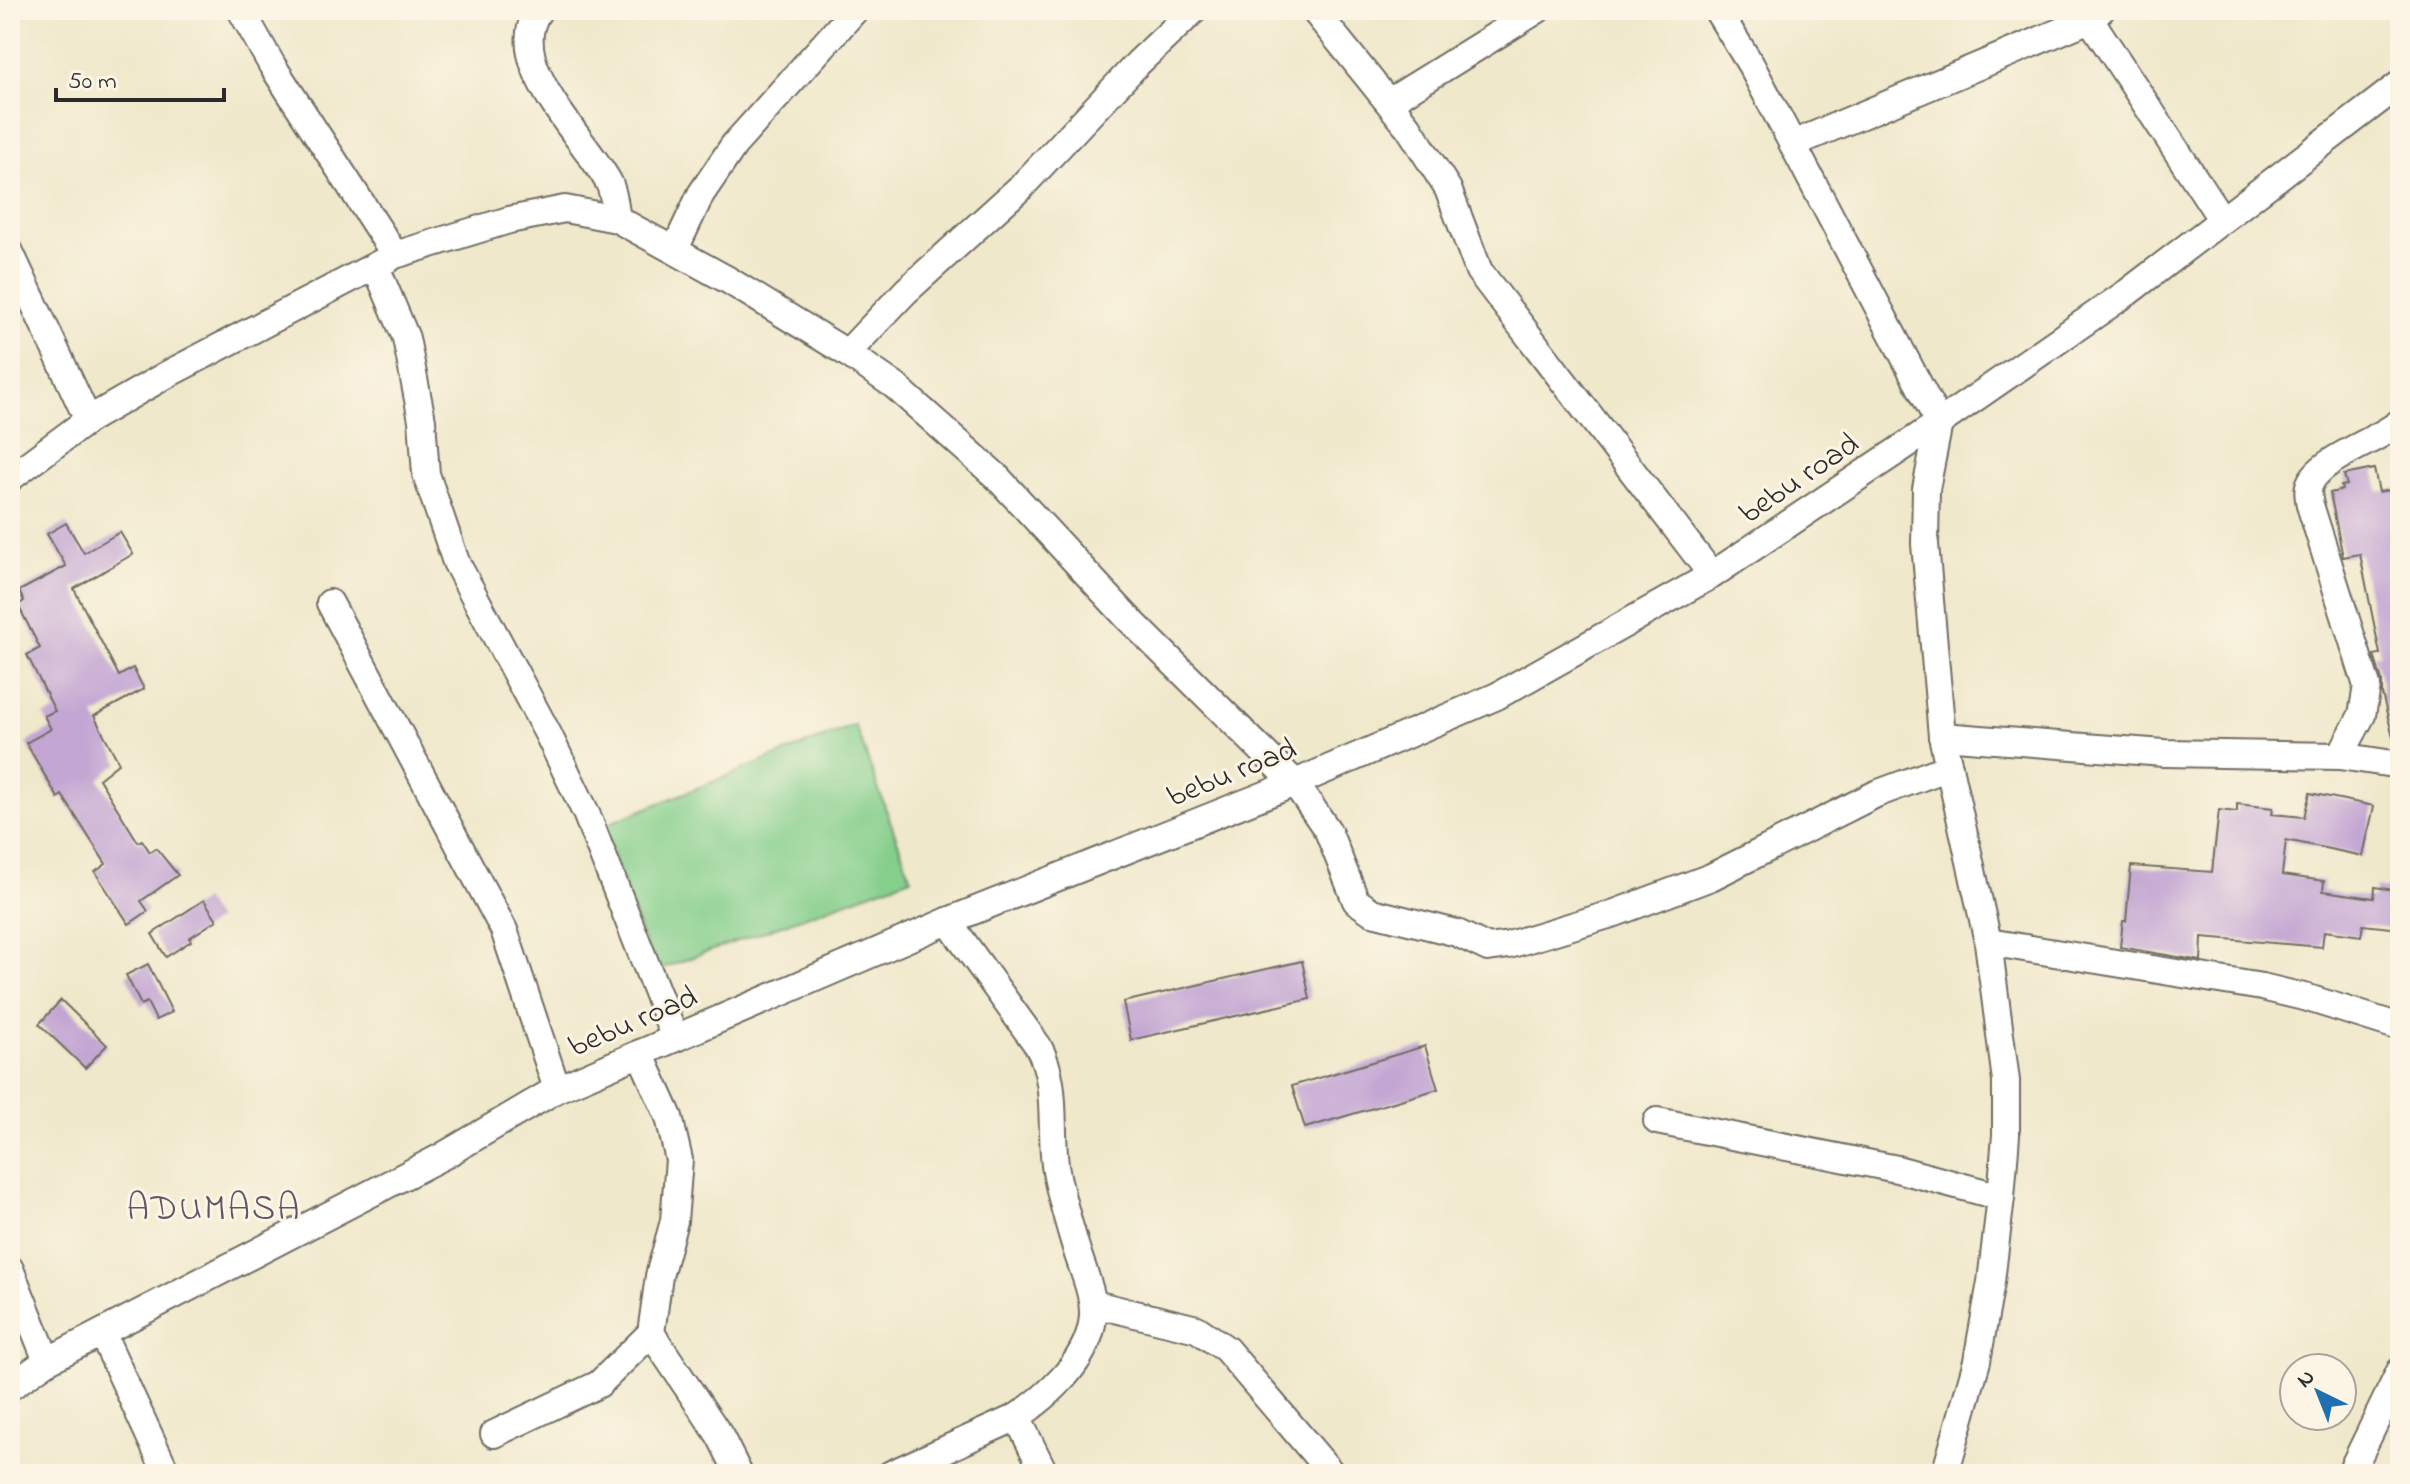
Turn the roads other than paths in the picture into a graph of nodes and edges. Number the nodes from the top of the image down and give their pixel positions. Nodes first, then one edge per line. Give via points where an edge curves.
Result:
1 (241, 10) edge
2 (539, 10) edge
3 (855, 10) edge
4 (1194, 10) edge
5 (1314, 10) edge
6 (1537, 10) edge
7 (1717, 10) edge
8 (2095, 14) edge
9 (2400, 84) edge
10 (1389, 102) junction
11 (1793, 144) junction
12 (617, 219) junction
13 (2222, 220) junction
14 (675, 249) junction
15 (10, 252) edge
16 (385, 261) junction
17 (847, 353) junction
18 (88, 420) junction
19 (2400, 422) edge
20 (1939, 423) junction
21 (10, 478) edge
22 (1712, 575) junction
23 (330, 603) dead end
24 (1942, 736) junction
25 (2340, 756) junction
26 (2400, 765) edge
27 (1949, 767) junction
28 (1295, 783) junction
29 (948, 921) junction
30 (1988, 942) junction
31 (2400, 1027) edge
32 (675, 1038) junction
33 (640, 1053) junction
34 (557, 1089) junction
35 (1657, 1121) dead end
36 (2001, 1197) junction
37 (10, 1269) edge
38 (1094, 1304) junction
39 (102, 1333) junction
40 (651, 1333) junction
41 (47, 1361) junction
42 (2400, 1371) edge
43 (10, 1387) edge
44 (1017, 1417) junction
45 (494, 1434) dead end
46 (1953, 1472) edge
47 (167, 1474) edge
48 (739, 1474) edge
49 (891, 1474) edge
50 (1045, 1474) edge
51 (1332, 1474) edge
52 (2350, 1474) edge

1 - 16 street
2 - 12 street via 531,21 529,42 543,86 611,186
3 - 14 street via 734,145 701,194
4 - 17 street via 1021,187 906,291
5 - 10 street
6 - 10 street
7 - 11 street
8 - 11 street
8 - 13 street
9 - 13 street, bebu road
10 - 22 street via 1448,189 1479,271
11 - 20 street
12 - 14 street
12 - 16 street via 565,209 509,220
13 - 20 street, bebu road
14 - 17 street
15 - 18 street
16 - 18 street
16 - 32 street via 422,420 426,474 445,533 586,813
17 - 28 street via 895,386 997,477 1127,617
18 - 21 street
19 - 25 street via 2327,464 2308,489 2367,686 2362,715
20 - 22 street, bebu road
20 - 24 street via 1926,489 1925,544
22 - 28 street, bebu road via 1497,696
23 - 34 street via 504,930
24 - 25 street via 2164,753
24 - 27 street
25 - 26 street
27 - 28 street via 1876,794 1711,877 1615,913 1488,948 1457,933 1372,912 1356,901 1328,831
27 - 30 street
28 - 29 street, bebu road
29 - 32 street, bebu road
29 - 38 street via 1048,1064 1055,1166
30 - 31 street via 2262,987
30 - 36 street via 2006,1081
32 - 33 street, bebu road
33 - 34 street, bebu road
33 - 40 street via 669,1117 679,1160 674,1221
34 - 39 street, bebu road via 443,1156
35 - 36 street via 1897,1169
36 - 46 street via 1991,1282
37 - 41 street
38 - 44 street via 1086,1344 1073,1366
38 - 51 street via 1197,1329 1226,1349
39 - 41 street, bebu road
39 - 47 street
40 - 45 street via 599,1384
40 - 48 street via 720,1436
41 - 43 street, bebu road
42 - 52 street
44 - 49 street
44 - 50 street

